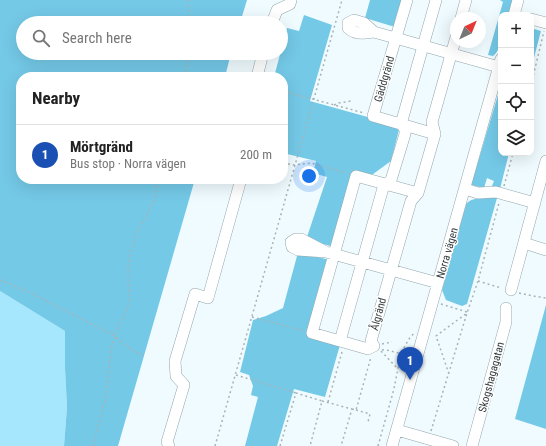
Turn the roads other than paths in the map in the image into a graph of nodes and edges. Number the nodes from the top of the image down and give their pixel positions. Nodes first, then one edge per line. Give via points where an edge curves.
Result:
1 (291, 0) edge
2 (407, 0) edge
3 (436, 0) edge
4 (466, 0) edge
5 (518, 0) edge
6 (463, 12) edge
7 (516, 12) edge
8 (275, 16) edge
9 (534, 20) edge
10 (546, 23) edge
11 (374, 32) dead end
12 (396, 38) junction
13 (424, 46) junction
14 (453, 48) edge
15 (451, 53) junction
16 (261, 60) edge
17 (498, 63) edge
18 (498, 70) edge
19 (258, 72) edge
20 (401, 124) junction
21 (435, 134) junction
22 (546, 161) edge
23 (240, 184) edge
24 (387, 185) junction
25 (543, 185) edge
26 (465, 189) junction
27 (418, 193) junction
28 (535, 203) junction
29 (524, 244) junction
30 (546, 250) edge
31 (330, 253) junction
32 (362, 262) junction
33 (390, 270) junction
34 (438, 283) junction
35 (511, 290) dead end
36 (506, 308) dead end
37 (342, 342) junction
38 (397, 430) junction
39 (169, 446) edge
40 (392, 446) edge
41 (453, 446) edge
42 (472, 446) edge

1 - 8 street via 290,4 277,10
2 - 12 street, Gäddgränd
3 - 13 street
4 - 6 street
5 - 7 street
9 - 10 street
11 - 12 street
12 - 13 street
12 - 20 street, Gäddgränd via 373,116
13 - 15 street
13 - 20 street
14 - 15 street
15 - 17 street
15 - 21 street via 432,122
16 - 19 street
18 - 26 street, Norra vägen
20 - 21 street, Gäddgränd
20 - 24 street via 405,134 391,180
21 - 27 street
22 - 25 street
23 - 39 street via 208,298 195,294 175,361 176,376 184,385 167,442
24 - 27 street
24 - 31 street via 356,176
24 - 32 street via 383,188
25 - 28 street
26 - 28 street via 478,193 502,194
26 - 34 street, Norra vägen
27 - 33 street, Ålgränd via 411,201
28 - 29 street
29 - 30 street
29 - 35 street
31 - 32 street
31 - 37 street, Ålgränd via 312,333
32 - 33 street
32 - 37 street
33 - 34 street
33 - 37 street, Ålgränd via 371,341 378,348 368,349
34 - 38 street, Norra vägen
36 - 42 street, Skogshagagatan via 506,322
38 - 40 street, Norra vägen
38 - 41 street

